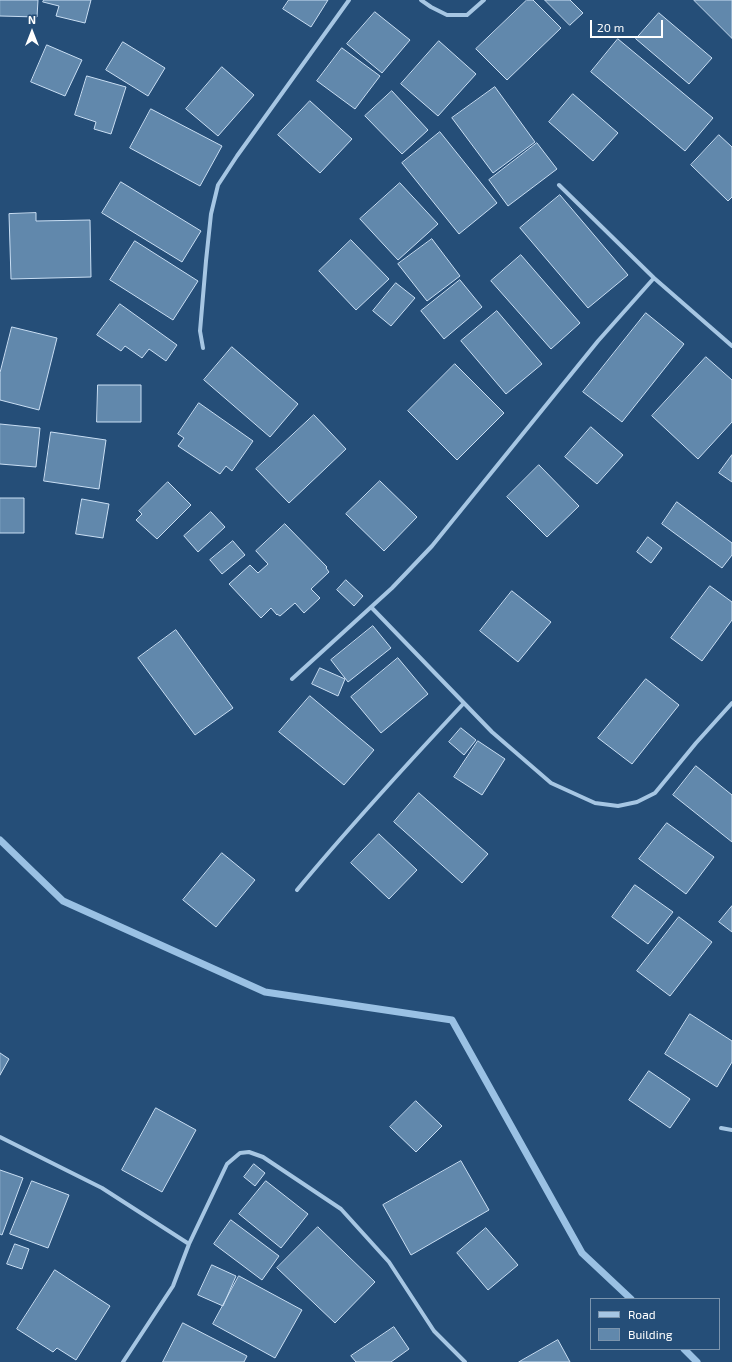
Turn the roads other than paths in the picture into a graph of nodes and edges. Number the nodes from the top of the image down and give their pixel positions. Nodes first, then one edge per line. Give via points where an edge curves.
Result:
1 (349, 0) edge
2 (421, 0) edge
3 (484, 0) edge
4 (559, 185) dead end
5 (654, 278) junction
6 (732, 346) edge
7 (203, 348) dead end
8 (371, 607) junction
9 (292, 679) dead end
10 (464, 703) junction
11 (732, 703) edge
12 (297, 890) dead end
13 (721, 1128) dead end
14 (732, 1130) edge
15 (0, 1137) edge
16 (189, 1244) junction
17 (123, 1362) edge
18 (466, 1362) edge

1 - 7 street via 218,185 211,214 200,331
2 - 3 street via 446,15 467,15
4 - 5 street
5 - 6 street
5 - 8 street via 598,340 432,546
8 - 9 street
8 - 10 street
10 - 11 street via 492,732 551,783 596,803 618,806 637,802 655,793
10 - 12 street via 327,853
13 - 14 street
15 - 16 street via 102,1188
16 - 17 street via 173,1286
16 - 18 street via 226,1164 240,1153 249,1152 263,1158 341,1209 389,1262 434,1331

